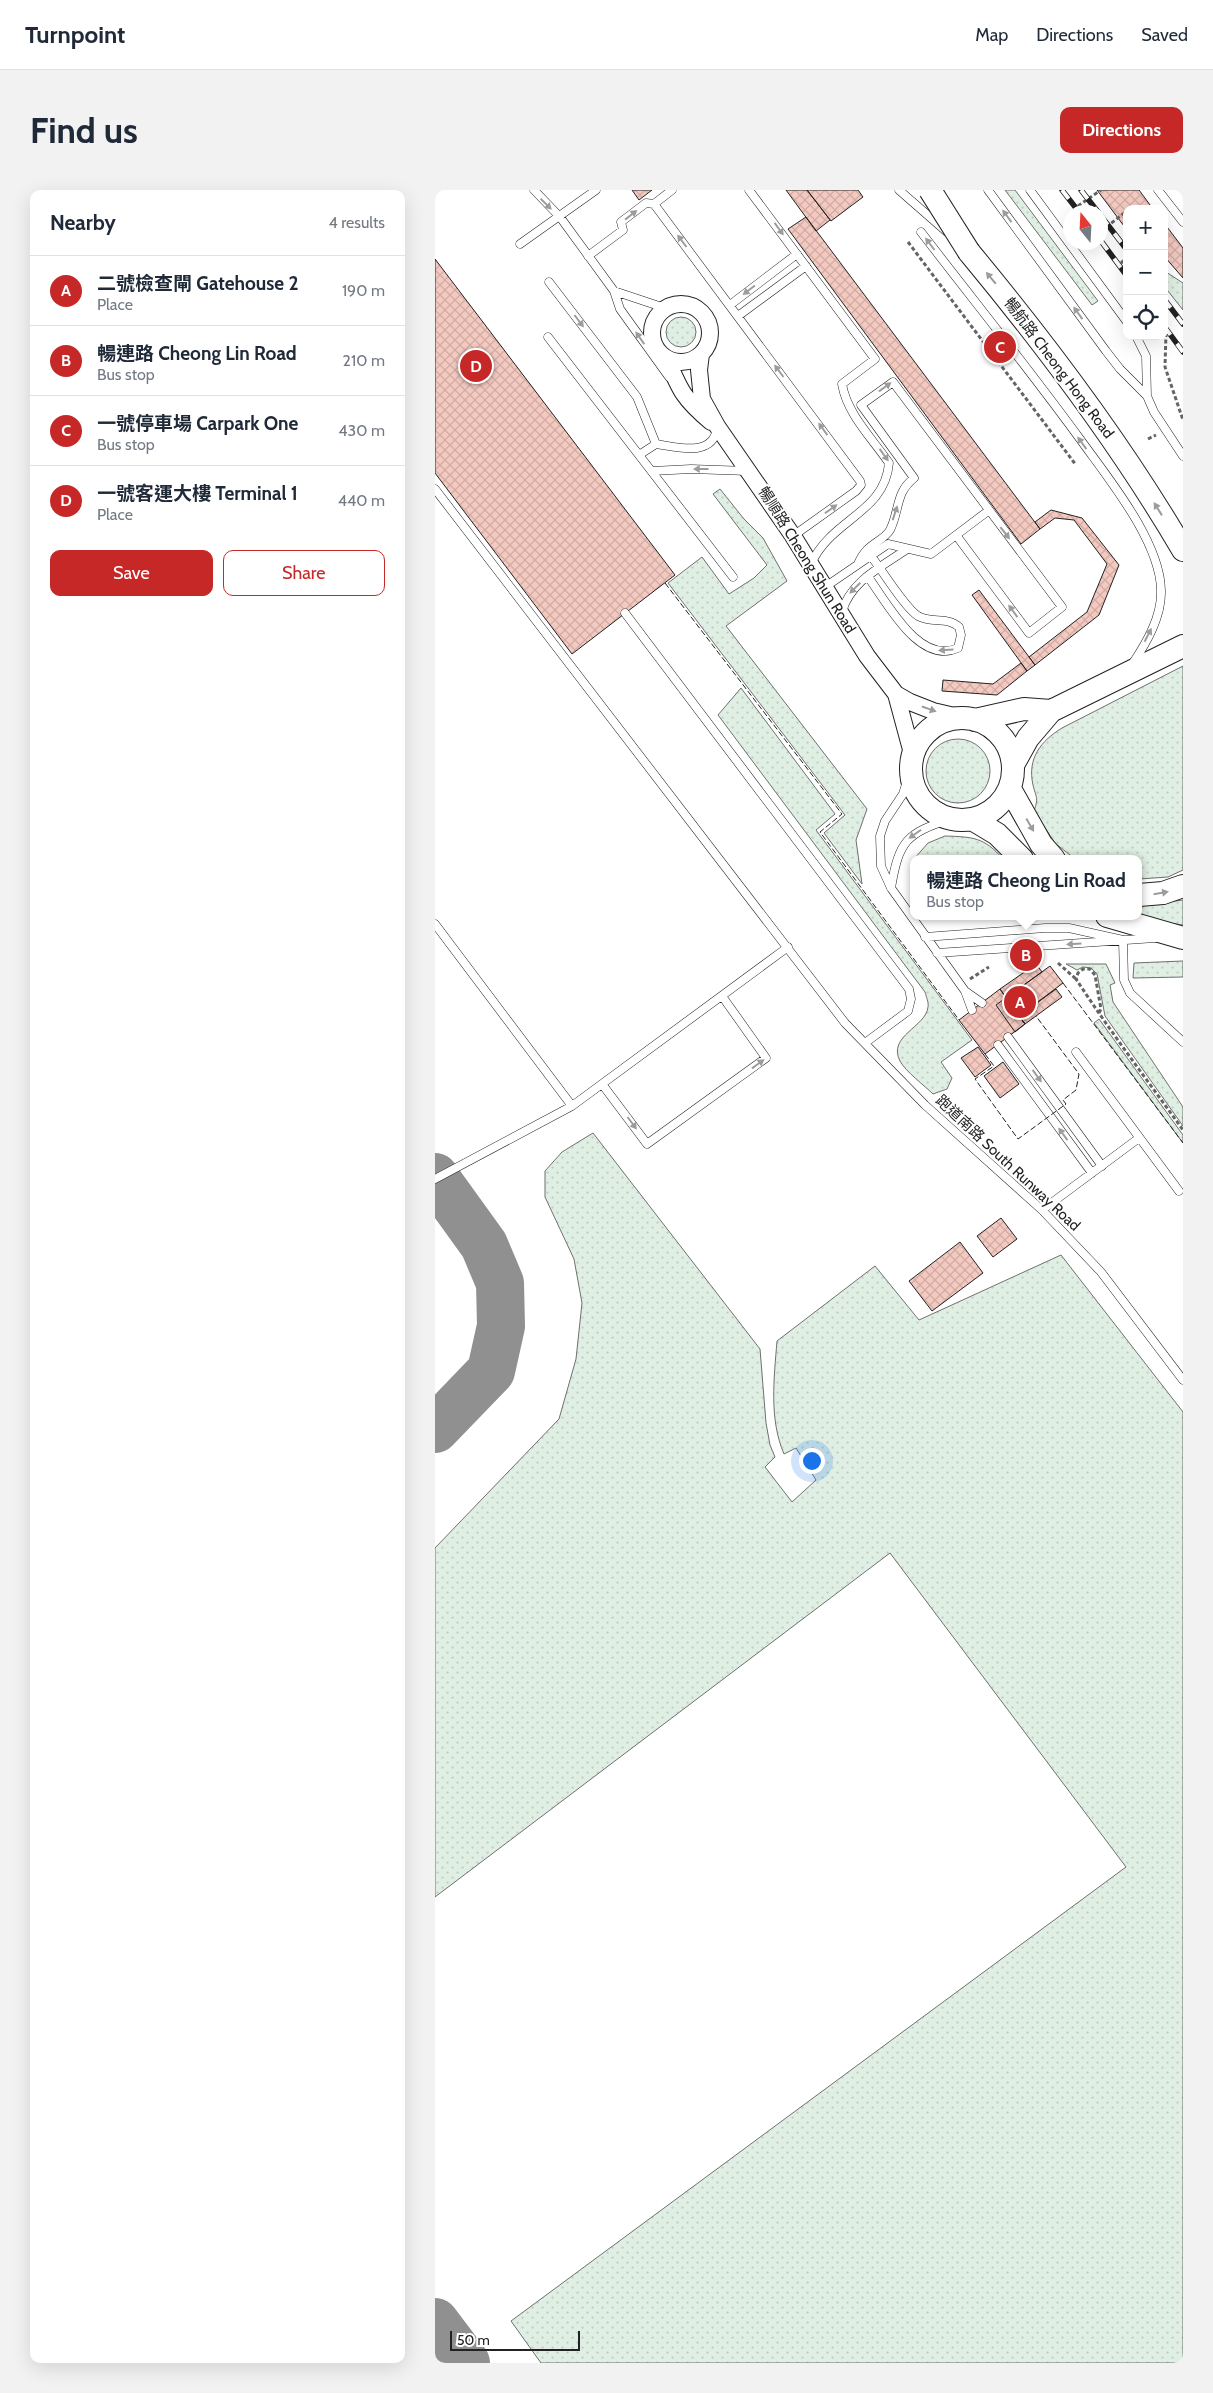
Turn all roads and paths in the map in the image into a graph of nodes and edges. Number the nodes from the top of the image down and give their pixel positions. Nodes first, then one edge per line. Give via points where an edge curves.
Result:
1 (534, 190) edge
2 (596, 190) edge
3 (673, 190) edge
4 (749, 190) edge
5 (899, 190) edge
6 (930, 190) edge
7 (988, 190) edge
8 (1030, 190) edge
9 (1101, 190) edge
10 (1158, 190) edge
11 (654, 204) junction
12 (1079, 205) edge
13 (1123, 214) edge
14 (560, 217) junction
15 (1183, 222) edge
16 (1108, 226) edge
17 (921, 232) dead end
18 (908, 242) dead end
19 (521, 244) dead end
20 (969, 252) junction
21 (797, 254) junction
22 (588, 256) junction
23 (805, 266) junction
24 (549, 282) dead end
25 (614, 291) junction
26 (730, 305) junction
27 (665, 308) junction
28 (738, 316) junction
29 (1123, 317) edge
30 (549, 337) dead end
31 (1138, 340) edge
32 (1166, 340) edge
33 (701, 354) junction
34 (667, 359) junction
35 (679, 391) junction
36 (1147, 396) junction
37 (1183, 420) edge
38 (717, 426) junction
39 (656, 444) junction
40 (639, 455) junction
41 (1183, 456) edge
42 (1076, 465) dead end
43 (652, 471) junction
44 (750, 471) junction
45 (435, 489) edge
46 (988, 511) junction
47 (957, 534) junction
48 (793, 536) junction
49 (907, 549) junction
50 (1183, 550) edge
51 (871, 556) junction
52 (811, 564) junction
53 (858, 564) junction
54 (881, 568) junction
55 (868, 576) junction
56 (733, 577) dead end
57 (825, 587) junction
58 (625, 613) dead end
59 (842, 614) junction
60 (1183, 646) edge
61 (1123, 677) junction
62 (896, 694) junction
63 (1051, 711) junction
64 (969, 719) junction
65 (912, 763) junction
66 (1013, 764) junction
67 (1010, 789) junction
68 (962, 819) junction
69 (1018, 855) edge
70 (1051, 855) edge
71 (1183, 886) edge
72 (891, 888) junction
73 (1142, 895) edge
74 (910, 915) edge
75 (913, 920) edge
76 (1121, 920) edge
77 (435, 924) edge
78 (925, 937) junction
79 (1179, 937) edge
80 (1123, 940) junction
81 (788, 948) junction
82 (937, 953) junction
83 (1059, 963) dead end
84 (1076, 979) junction
85 (965, 991) junction
86 (722, 996) junction
87 (982, 1003) dead end
88 (973, 1010) dead end
89 (1099, 1013) junction
90 (1008, 1037) dead end
91 (1183, 1042) edge
92 (865, 1043) junction
93 (998, 1044) dead end
94 (1076, 1052) dead end
95 (603, 1084) junction
96 (572, 1106) junction
97 (1183, 1130) edge
98 (1139, 1138) junction
99 (1102, 1166) junction
100 (1092, 1173) junction
101 (435, 1179) edge
102 (1179, 1191) dead end
103 (1042, 1210) junction
104 (1183, 1380) edge

1 -> 14 lane
2 - 14 lane
3 - 11 lane
4 -> 21 lane
5 - 20 lane, bridge
6 - 20 street, 暢航路 Cheong Hong Road, bridge
36 -> 7 lane via 1106,351
8 - 29 lane
9 - 12 path
10 - 15 lane
22 -> 11 lane via 623,230 621,222 646,203
26 -> 11 lane
13 - 16 path
14 - 19 lane
14 - 22 lane
61 -> 17 lane via 1142,648 1161,606 1159,574 1148,544 1116,490 1049,397
18 - 42 path
50 -> 20 street, 暢航路 Cheong Hong Road via 1095,414
21 - 23 lane
21 -> 26 lane
22 - 25 lane
23 - 28 lane
23 -> 52 lane via 875,359 842,384 844,398 851,410 889,463 888,474 877,496 824,541
24 -> 39 lane via 637,397
25 - 27 lane
35 -> 25 lane via 620,309
26 - 28 lane
27 - 33 street, 暢順路 Cheong Shun Road via 684,304 702,312 709,323 710,337
27 - 34 street, 暢順路 Cheong Shun Road via 654,320 651,337 659,354
48 -> 28 lane via 856,491 861,485 860,480
30 - 40 lane
31 - 36 lane via 1146,356
32 - 37 path via 1165,367
33 - 34 street via 685,362
33 - 38 street, 暢順路 Cheong Shun Road via 702,399
34 - 35 street, 暢順路 Cheong Shun Road
35 - 38 street, 暢順路 Cheong Shun Road via 688,403
36 - 41 lane
38 - 39 lane via 713,439 704,447
38 - 44 street, 暢順路 Cheong Shun Road
39 - 40 lane
40 - 43 lane
44 -> 43 lane
43 - 56 lane
44 - 48 street, 暢順路 Cheong Shun Road
45 - 81 lane, 跑道南路 South Runway Road
46 - 47 lane
46 -> 47 lane via 1062,607 1029,633
53 -> 46 lane via 863,551 889,532 903,486 914,478 861,405 893,382
47 - 49 lane via 931,554
48 - 52 street, 暢順路 Cheong Shun Road
49 - 51 lane via 888,544
49 - 54 lane
51 - 53 lane
51 - 54 lane
52 - 57 street, 暢順路 Cheong Shun Road
53 - 57 lane
54 - 55 lane
54 -> 55 lane via 913,613 929,620 947,620 959,627 958,648 951,652 938,651 920,644
55 -> 59 lane via 849,595
57 - 59 street, 暢順路 Cheong Shun Road
58 - 92 lane via 909,989 908,1010
59 - 62 street, 暢順路 Cheong Shun Road via 867,656
60 - 61 street
61 - 63 street
62 -> 64 street, 暢順路 Cheong Shun Road via 933,711
62 - 65 street, 暢順路 Cheong Shun Road
63 - 64 street via 1024,710
63 - 66 street via 1028,738
64 - 65 street via 951,720 929,730 919,743
64 - 66 street via 995,730 1003,738 1012,754
65 - 68 street via 915,787 923,802 936,813
65 - 72 lane via 903,794 885,821 880,836 881,866
66 - 67 street
67 - 68 street via 999,806 982,816
67 -> 70 street
68 - 69 street via 997,834
68 -> 72 lane via 926,828 907,841 896,860
73 -> 71 street via 1163,893
72 - 74 lane
75 - 78 lane
76 - 79 street
77 - 96 lane
78 - 80 lane via 1069,928
78 - 82 lane
79 - 80 lane
80 -> 82 lane
80 - 91 lane via 1124,980 1130,993
81 - 86 lane
81 - 92 lane, 跑道南路 South Runway Road via 845,1023
82 - 85 lane
83 - 84 path
84 - 89 path
84 - 89 path via 1083,969 1091,970 1095,975
85 - 87 lane
85 - 88 lane
86 - 95 lane
95 -> 86 lane via 647,1144 766,1058
89 - 97 path
90 -> 99 lane
92 - 103 lane, 跑道南路 South Runway Road via 925,1105
100 -> 93 lane
94 - 98 lane
95 - 96 lane
96 - 101 lane
98 - 99 lane
98 - 102 lane
99 - 100 lane
100 - 103 lane
103 - 104 lane, 跑道南路 South Runway Road via 1101,1272

